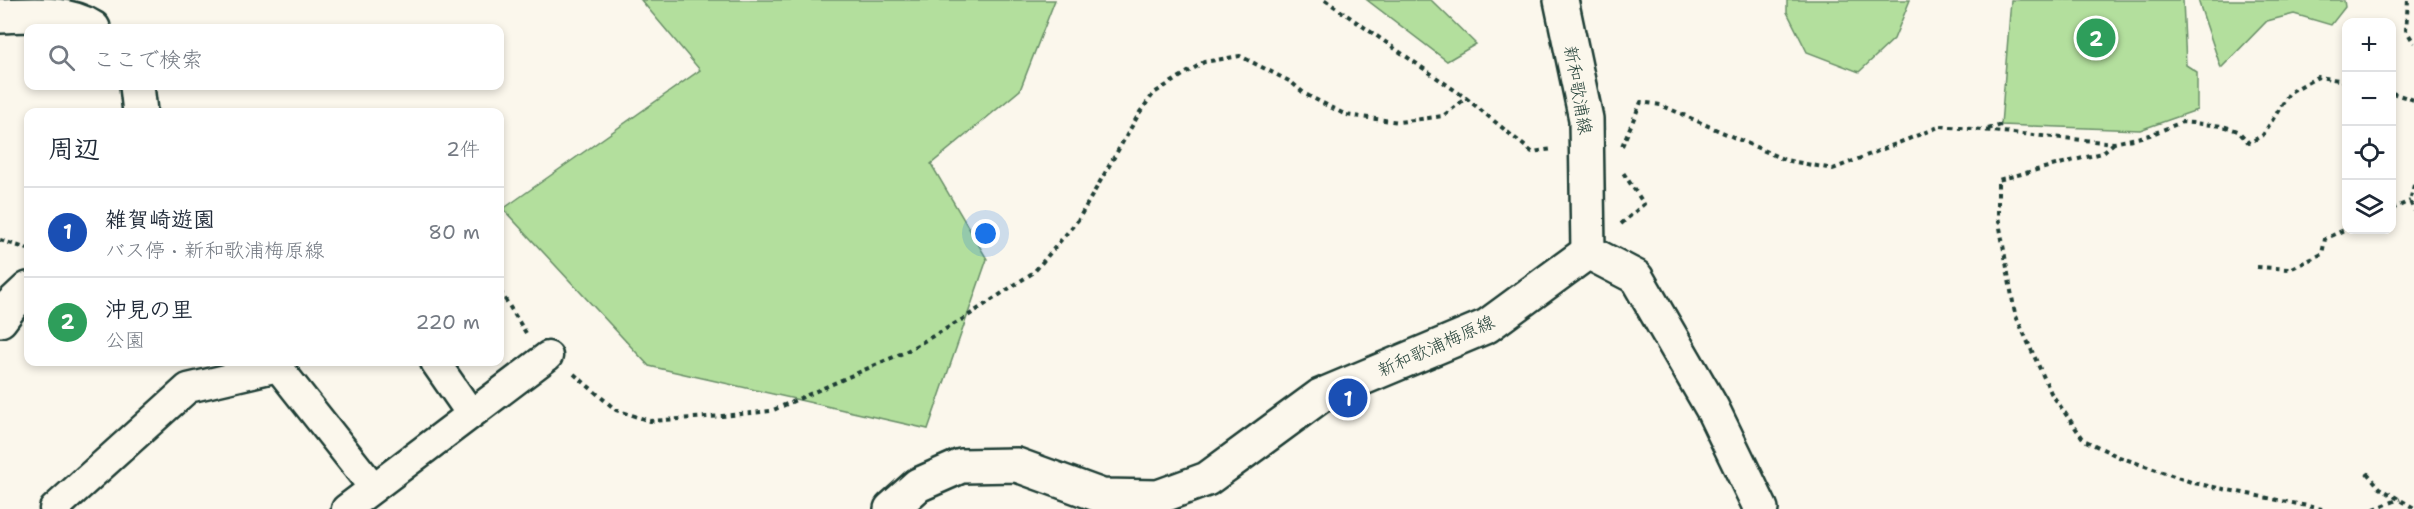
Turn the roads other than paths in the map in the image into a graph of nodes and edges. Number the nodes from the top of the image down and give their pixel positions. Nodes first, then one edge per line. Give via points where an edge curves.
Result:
1 (1561, 0) edge
2 (0, 16) edge
3 (87, 24) edge
4 (137, 90) edge
5 (140, 108) edge
6 (1588, 252) junction
7 (24, 293) edge
8 (0, 320) edge
9 (548, 356) road end
10 (273, 366) edge
11 (282, 366) edge
12 (438, 366) edge
13 (471, 414) junction
14 (373, 487) junction
15 (54, 509) edge
16 (346, 509) edge
17 (891, 509) edge
18 (1761, 509) edge

1 - 6 main road, 新和歌浦線 via 1586,118
2 - 3 main road via 39,15
4 - 5 main road
6 - 17 main road, 新和歌浦梅原線 via 1487,326 1320,396 1207,479 1158,497 1102,496 1017,465 961,466 918,485
6 - 18 main road via 1636,277 1713,408
7 - 8 main road
9 - 13 street
10 - 15 street via 188,388
11 - 14 street
12 - 13 street
13 - 14 street
14 - 16 street

